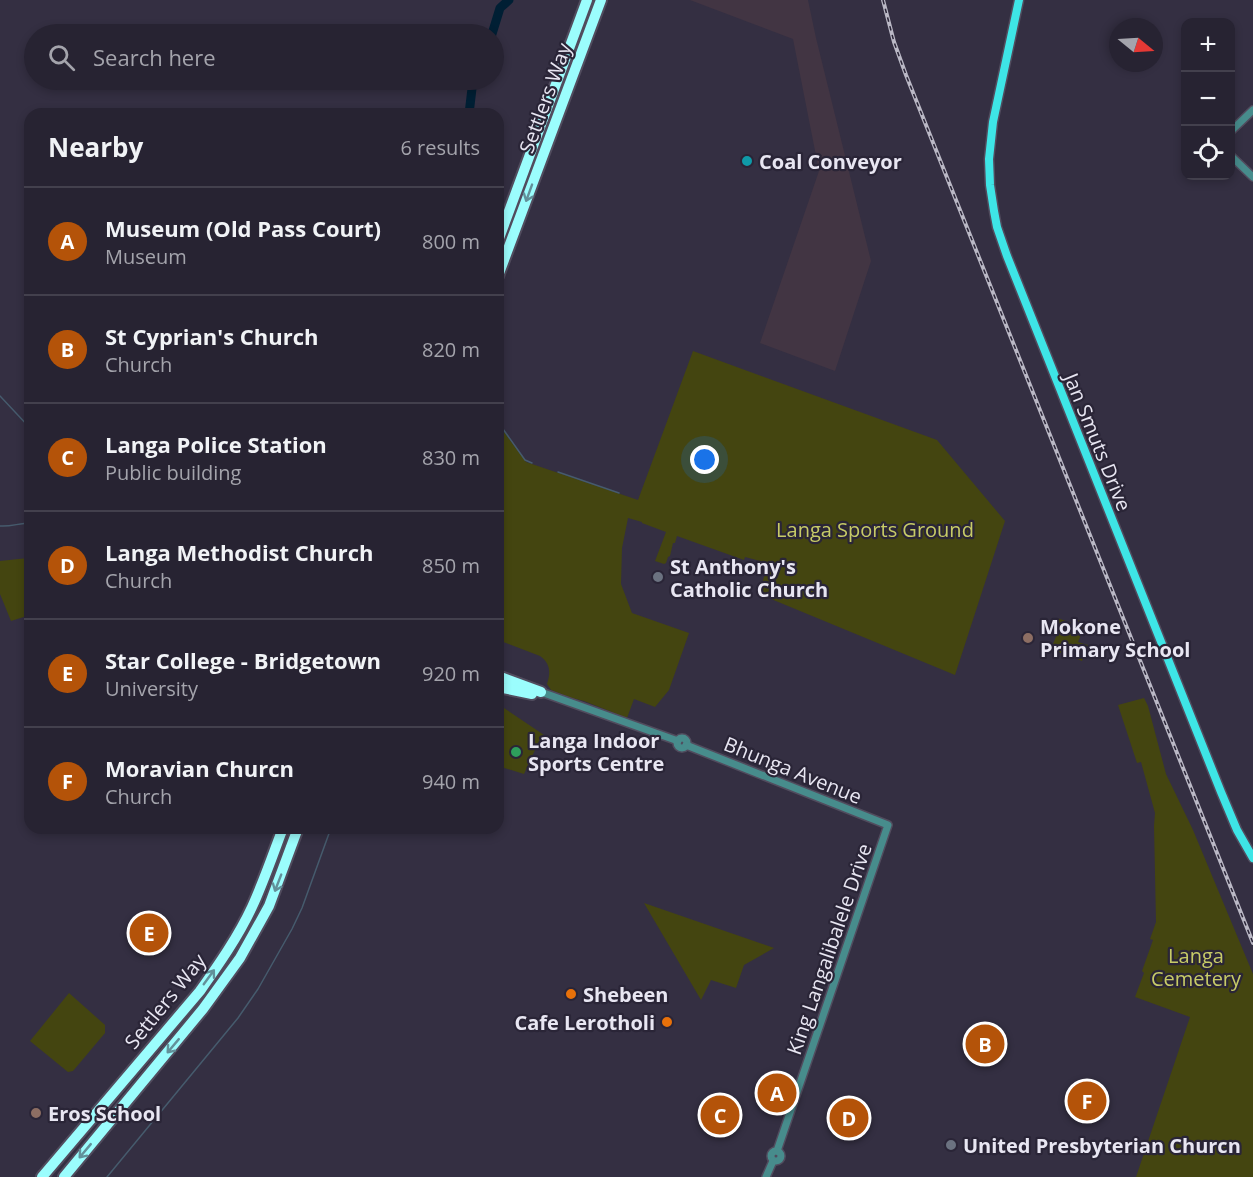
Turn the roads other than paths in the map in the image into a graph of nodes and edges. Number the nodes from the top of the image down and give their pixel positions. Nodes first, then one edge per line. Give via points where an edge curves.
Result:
1 (587, 0) edge
2 (601, 0) edge
3 (1017, 0) edge
4 (1253, 110) edge
5 (1235, 127) edge
6 (1235, 160) edge
7 (1253, 177) edge
8 (504, 225) edge
9 (504, 260) edge
10 (504, 677) edge
11 (504, 688) edge
12 (541, 692) junction
13 (888, 825) joint
14 (281, 834) edge
15 (296, 834) edge
16 (1253, 858) edge
17 (42, 1177) edge
18 (63, 1177) edge
19 (766, 1177) edge

1 - 8 highway, Settlers Way
2 -> 9 highway, Settlers Way
3 - 16 main road, Jan Smuts Drive via 990,147 990,185 997,227 1221,792
4 - 5 street
6 - 7 street
10 - 12 highway
11 - 12 highway
12 - 13 street, Bhunga Avenue via 678,741 684,739 687,745
13 - 19 street, King Langalibalele Drive
17 -> 14 highway, Settlers Way via 211,976 253,906
15 -> 18 highway, Settlers Way via 269,906 240,958 203,1009

